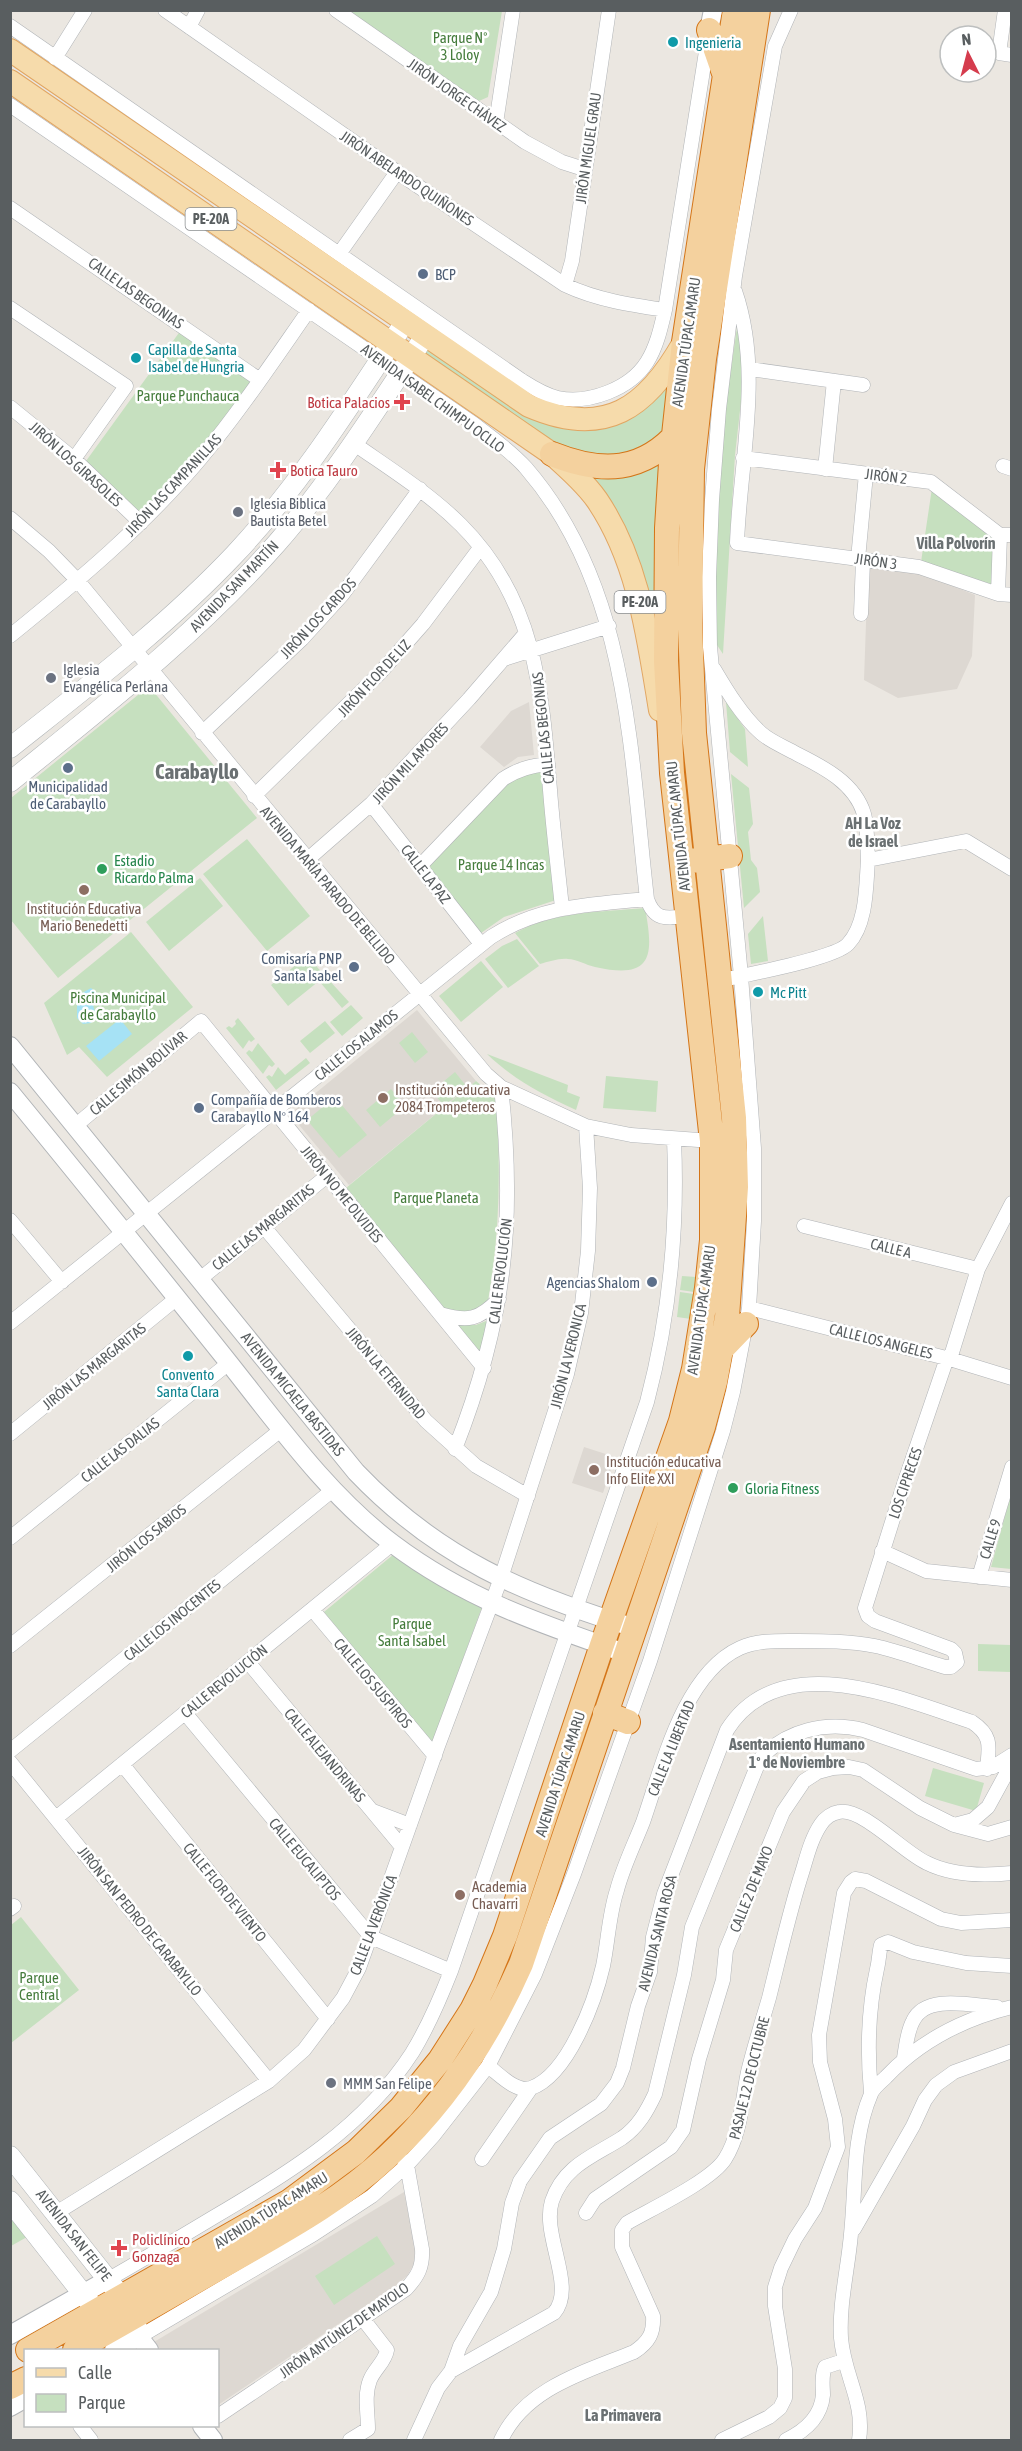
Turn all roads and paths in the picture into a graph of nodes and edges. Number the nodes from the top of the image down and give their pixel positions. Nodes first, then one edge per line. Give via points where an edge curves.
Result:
1 (85, 10) edge
2 (165, 10) edge
3 (198, 10) edge
4 (336, 10) edge
5 (513, 10) edge
6 (609, 10) edge
7 (735, 10) edge
8 (758, 10) edge
9 (791, 10) edge
10 (1005, 10) edge
11 (711, 20) edge
12 (10, 27) edge
13 (189, 27) junction
14 (10, 50) edge
15 (1005, 54) edge
16 (55, 58) junction
17 (725, 76) junction
18 (10, 81) edge
19 (10, 105) edge
20 (496, 123) junction
21 (584, 169) junction
22 (396, 172) junction
23 (10, 208) edge
24 (339, 254) junction
25 (728, 280) junction
26 (566, 285) junction
27 (10, 308) edge
28 (309, 310) junction
29 (665, 310) junction
30 (410, 315) junction
31 (430, 328) junction
32 (692, 337) junction
33 (386, 351) junction
34 (405, 365) junction
35 (750, 369) junction
36 (260, 380) junction
37 (834, 381) junction
38 (863, 385) dead end
39 (699, 398) junction
40 (10, 407) edge
41 (674, 437) junction
42 (353, 443) junction
43 (552, 454) junction
44 (74, 459) junction
45 (743, 459) junction
46 (825, 469) junction
47 (866, 474) junction
48 (420, 489) junction
49 (141, 523) junction
50 (13, 524) edge
51 (1006, 535) edge
52 (480, 548) junction
53 (860, 559) junction
54 (78, 581) junction
55 (1005, 594) edge
56 (861, 614) dead end
57 (609, 626) junction
58 (526, 633) junction
59 (10, 636) edge
60 (133, 650) junction
61 (532, 650) junction
62 (504, 659) junction
63 (712, 665) junction
64 (149, 669) junction
65 (202, 733) junction
66 (10, 748) edge
67 (548, 764) junction
68 (672, 773) junction
69 (10, 782) edge
70 (254, 796) junction
71 (371, 804) junction
72 (730, 856) junction
73 (706, 859) junction
74 (307, 860) junction
75 (868, 860) junction
76 (681, 861) junction
77 (420, 866) junction
78 (1011, 869) edge
79 (647, 899) junction
80 (562, 908) junction
81 (688, 916) junction
82 (481, 944) junction
83 (730, 978) junction
84 (418, 994) junction
85 (201, 1021) joint
86 (10, 1046) edge
87 (501, 1087) junction
88 (10, 1092) edge
89 (274, 1111) junction
90 (75, 1126) junction
91 (586, 1126) junction
92 (674, 1139) junction
93 (712, 1141) junction
94 (745, 1167) junction
95 (327, 1176) junction
96 (1011, 1203) edge
97 (146, 1214) junction
98 (10, 1220) edge
99 (804, 1226) dead end
100 (264, 1227) junction
101 (124, 1232) junction
102 (978, 1269) junction
103 (200, 1279) junction
104 (62, 1282) junction
105 (177, 1298) junction
106 (499, 1299) junction
107 (440, 1314) junction
108 (748, 1316) junction
109 (10, 1323) edge
110 (722, 1349) junction
111 (949, 1359) junction
112 (229, 1363) junction
113 (484, 1368) junction
114 (1011, 1378) edge
115 (282, 1429) junction
116 (10, 1434) edge
117 (455, 1449) junction
118 (1011, 1467) edge
119 (334, 1490) junction
120 (528, 1496) junction
121 (10, 1538) edge
122 (392, 1544) junction
123 (882, 1551) junction
124 (978, 1577) junction
125 (501, 1578) junction
126 (1011, 1580) edge
127 (492, 1604) junction
128 (865, 1608) joint
129 (312, 1609) junction
130 (576, 1609) junction
131 (610, 1621) junction
132 (634, 1628) junction
133 (568, 1634) junction
134 (658, 1636) junction
135 (602, 1645) junction
136 (10, 1646) edge
137 (626, 1653) junction
138 (650, 1661) junction
139 (248, 1662) junction
140 (185, 1713) junction
141 (605, 1713) junction
142 (628, 1722) junction
143 (10, 1751) edge
144 (1011, 1755) edge
145 (435, 1756) junction
146 (10, 1761) edge
147 (1011, 1763) edge
148 (122, 1764) junction
149 (987, 1769) junction
150 (370, 1810) junction
151 (56, 1818) junction
152 (410, 1825) junction
153 (954, 1825) junction
154 (1011, 1827) edge
155 (402, 1847) junction
156 (1011, 1873) edge
157 (1011, 1920) edge
158 (371, 1937) junction
159 (1011, 1966) edge
160 (451, 1971) junction
161 (515, 1998) junction
162 (1010, 2007) edge
163 (328, 2019) junction
164 (1011, 2050) edge
165 (904, 2058) junction
166 (488, 2066) junction
167 (269, 2081) junction
168 (531, 2088) junction
169 (871, 2092) junction
170 (835, 2119) junction
171 (862, 2125) junction
172 (10, 2156) edge
173 (401, 2157) junction
174 (482, 2159) dead end
175 (10, 2201) edge
176 (56, 2212) junction
177 (586, 2213) dead end
178 (851, 2234) junction
179 (131, 2316) edge
180 (363, 2319) junction
181 (101, 2322) edge
182 (10, 2335) edge
183 (32, 2349) edge
184 (76, 2349) edge
185 (24, 2353) edge
186 (10, 2360) edge
187 (843, 2361) junction
188 (451, 2371) junction
189 (24, 2380) edge
190 (10, 2387) edge
191 (24, 2399) edge
192 (10, 2407) edge
193 (219, 2415) edge
194 (81, 2427) edge
195 (204, 2427) edge
196 (91, 2440) edge
197 (213, 2440) edge
198 (350, 2440) edge
199 (414, 2440) edge
200 (501, 2440) edge
201 (722, 2440) edge
202 (786, 2440) edge
203 (859, 2440) edge

1 - 16 street
2 - 13 street, JIRÓN ABELARDO QUIÑONES
3 - 13 street
4 - 20 street, JIRÓN JORGE CHÁVEZ
5 - 20 street
6 - 21 street, JIRÓN MIGUEL GRAU
7 - 17 highway, AVENIDA TÚPAC AMARU / PE-20A
8 - 25 highway, AVENIDA TÚPAC AMARU / PE-20A
9 - 25 street, AVENIDA TÚPAC AMARU via 775,46
10 - 15 street
11 - 17 highway
11 - 29 street, AVENIDA TÚPAC AMARU
12 - 16 street
13 - 22 street, JIRÓN ABELARDO QUIÑONES
14 - 30 main road, PE-20A
16 - 24 street
17 - 32 highway, AVENIDA TÚPAC AMARU / PE-20A
18 - 33 main road, AVENIDA ISABEL CHIMPU OCLLO / PE-20A
19 - 28 street, AVENIDA ISABEL CHIMPU OCLLO
20 - 21 street, JIRÓN JORGE CHÁVEZ via 544,154
21 - 26 street, JIRÓN MIGUEL GRAU
22 - 24 street
22 - 26 street, JIRÓN ABELARDO QUIÑONES
23 - 36 street, CALLE LAS BEGONIAS
24 - 30 street
25 - 32 highway, AVENIDA TÚPAC AMARU / PE-20A
25 - 35 street via 742,309
25 - 63 street, AVENIDA TÚPAC AMARU via 712,500
26 - 29 street, JIRÓN ABELARDO QUIÑONES via 611,301
27 - 44 street via 126,386
28 - 33 street, AVENIDA ISABEL CHIMPU OCLLO
28 - 36 street, JIRÓN LAS CAMPANILLAS
29 - 31 street via 654,349 638,373 612,390 576,399 540,391
30 - 31 main road, PE-20A
30 - 33 main road, AVENIDA SAN MARTÍN
31 - 32 main road, PE-20A via 529,406 564,419 581,420 611,415 649,394
31 - 34 main road, AVENIDA SAN MARTÍN
32 - 39 highway, AVENIDA TÚPAC AMARU / PE-20A
32 - 41 highway, AVENIDA TÚPAC AMARU / PE-20A
33 - 34 main road, AVENIDA ISABEL CHIMPU OCLLO / PE-20A
33 - 60 main road, AVENIDA SAN MARTÍN via 319,451 259,527 192,598
34 - 42 main road, AVENIDA SAN MARTÍN
34 - 43 main road, AVENIDA ISABEL CHIMPU OCLLO / PE-20A
34 - 57 street, AVENIDA ISABEL CHIMPU OCLLO via 524,466 573,534
35 - 37 street
35 - 45 street
36 - 49 street, JIRÓN LAS CAMPANILLAS via 200,460
37 - 38 street
37 - 46 street
39 - 41 highway
39 - 73 highway, AVENIDA TÚPAC AMARU via 692,469 690,623 696,762
40 - 44 street, JIRÓN LOS GIRASOLES
41 - 43 highway via 642,460 616,467 590,467
41 - 68 highway, AVENIDA TÚPAC AMARU / PE-20A via 666,597
42 - 48 street, CALLE LAS BEGONIAS
42 - 64 main road, AVENIDA SAN MARTÍN via 265,557
43 - 68 main road, AVENIDA ISABEL CHIMPU OCLLO / PE-20A via 585,485 624,550 641,608
44 - 49 street, JIRÓN LOS GIRASOLES
45 - 46 street, JIRÓN 2
45 - 53 street, JIRÓN 3 via 736,543
46 - 47 street, JIRÓN 2
47 - 51 street, JIRÓN 2 via 931,482
47 - 53 street
48 - 52 street, CALLE LAS BEGONIAS via 463,527
48 - 65 street, JIRÓN LOS CARDOS via 342,596
49 - 54 street, JIRÓN LAS CAMPANILLAS
50 - 54 street, AVENIDA MARÍA PARADO DE BELLIDO
51 - 55 street
52 - 58 street, CALLE LAS BEGONIAS via 508,591
52 - 70 street, JIRÓN FLOR DE LIZ via 423,624 379,674
53 - 55 street, JIRÓN 3 via 919,567
53 - 56 street
54 - 59 street, JIRÓN LAS CAMPANILLAS
54 - 60 street, AVENIDA MARÍA PARADO DE BELLIDO
57 - 61 street, JIRÓN MIL AMORES
57 - 79 street, AVENIDA ISABEL CHIMPU OCLLO via 623,703
58 - 61 street, CALLE LAS BEGONIAS
58 - 62 street, JIRÓN MIL AMORES
60 - 64 street, AVENIDA MARÍA PARADO DE BELLIDO
60 - 66 main road, AVENIDA SAN MARTÍN
61 - 62 street, JIRÓN MIL AMORES
61 - 67 street, CALLE LAS BEGONIAS
62 - 71 street, JIRÓN MIL AMORES
63 - 72 street, AVENIDA TÚPAC AMARU
63 - 75 street via 759,732 821,766 856,796 864,815
64 - 65 street, AVENIDA MARÍA PARADO DE BELLIDO
64 - 69 main road, AVENIDA SAN MARTÍN
65 - 70 street, AVENIDA MARÍA PARADO DE BELLIDO
67 - 77 street via 514,771 503,779
67 - 80 street, CALLE LAS BEGONIAS
68 - 76 highway, AVENIDA TÚPAC AMARU
70 - 74 street, AVENIDA MARÍA PARADO DE BELLIDO
71 - 74 street, JIRÓN MIL AMORES
71 - 77 street, CALLE LA PAZ
72 - 73 highway
72 - 83 street, AVENIDA TÚPAC AMARU
73 - 76 highway
73 - 83 highway, AVENIDA TÚPAC AMARU
74 - 84 street, AVENIDA MARÍA PARADO DE BELLIDO
75 - 78 street via 966,841
75 - 83 street via 862,913 846,946 822,956
76 - 81 highway, AVENIDA TÚPAC AMARU
77 - 82 street, CALLE LA PAZ
79 - 80 street, CALLE LOS ALAMOS
79 - 81 street via 658,916
80 - 82 street, CALLE LOS ALAMOS via 521,920
81 - 93 highway, AVENIDA TÚPAC AMARU
82 - 84 street, CALLE LOS ALAMOS
83 - 94 highway, AVENIDA TÚPAC AMARU via 734,1118
84 - 87 street, AVENIDA MARÍA PARADO DE BELLIDO
84 - 89 street, CALLE LOS ALAMOS
85 - 89 street, JIRÓN NO ME OLVIDES
85 - 90 street, CALLE SIMÓN BOLÍVAR
86 - 90 street, AVENIDA MICAELA BASTIDAS
87 - 91 street, AVENIDA MARÍA PARADO DE BELLIDO
87 - 106 street, CALLE REVOLUCIÓN via 508,1204
88 - 101 street, AVENIDA MICAELA BASTIDAS
89 - 95 street, JIRÓN NO ME OLVIDES
89 - 97 street, CALLE LOS ALAMOS
90 - 97 street, AVENIDA MICAELA BASTIDAS
91 - 92 street, AVENIDA MARÍA PARADO DE BELLIDO
91 - 120 street, JIRÓN LA VERONICA via 590,1199 581,1313 567,1374
92 - 93 street, AVENIDA MARÍA PARADO DE BELLIDO
92 - 130 street, AVENIDA TÚPAC AMARU via 673,1269 658,1360
93 - 131 highway, AVENIDA TÚPAC AMARU via 712,1240 694,1369 681,1421
94 - 108 street, AVENIDA TÚPAC AMARU
94 - 110 highway, AVENIDA TÚPAC AMARU
95 - 100 street, CALLE LAS MARGARITAS
95 - 107 street, JIRÓN NO ME OLVIDES
96 - 102 street, LOS CIPRECES
97 - 101 street, CALLE LOS ALAMOS
97 - 103 street, AVENIDA MICAELA BASTIDAS
98 - 104 street
99 - 102 street, CALLE A
100 - 103 street, CALLE LAS MARGARITAS
100 - 117 street, JIRÓN LA ETERNIDAD via 403,1395
101 - 104 street, CALLE LOS ALAMOS
101 - 105 street, AVENIDA MICAELA BASTIDAS
102 - 111 street, LOS CIPRECES
103 - 125 street, AVENIDA MICAELA BASTIDAS via 381,1498 453,1553
104 - 109 street, CALLE LOS ALAMOS
105 - 112 street, AVENIDA MICAELA BASTIDAS
105 - 116 street, JIRÓN LAS MARGARITAS
106 - 107 street via 478,1317
106 - 113 street, CALLE REVOLUCIÓN
107 - 113 street, JIRÓN NO ME OLVIDES
108 - 110 highway
108 - 111 street, CALLE LOS ANGELES
108 - 134 street, AVENIDA TÚPAC AMARU via 723,1431
110 - 132 highway, AVENIDA TÚPAC AMARU via 703,1427
111 - 114 street, CALLE LOS ANGELES
111 - 123 street, LOS CIPRECES
112 - 115 street, AVENIDA MICAELA BASTIDAS
112 - 121 street, CALLE LAS DALIAS
113 - 117 street, CALLE REVOLUCIÓN
115 - 119 street, AVENIDA MICAELA BASTIDAS
115 - 136 street, JIRÓN LOS SABIOS
117 - 120 street, JIRÓN LA ETERNIDAD
118 - 124 street, CALLE 9
119 - 122 street, AVENIDA MICAELA BASTIDAS
119 - 143 street, CALLE LOS INOCENTES
120 - 125 street, JIRÓN LA VERONICA
122 - 127 street, AVENIDA MICAELA BASTIDAS
122 - 129 street, CALLE REVOLUCIÓN
123 - 124 street via 926,1571
123 - 128 street, LOS CIPRECES
124 - 126 street
125 - 127 street, CALLE LA VERÓNICA
125 - 130 street, AVENIDA MICAELA BASTIDAS
127 - 133 street, AVENIDA MICAELA BASTIDAS
127 - 145 street, CALLE LA VERÓNICA
128 - 168 street, CALLE LA LIBERTAD via 875,1621 951,1649 957,1662 945,1667 873,1646 835,1641 751,1644 719,1662 689,1699 672,1742 616,1891 602,1969 580,2030 558,2068
129 - 139 street, CALLE REVOLUCIÓN
129 - 145 street, CALLE LOS SUSPIROS
130 - 131 street, AVENIDA MICAELA BASTIDAS
130 - 133 street, AVENIDA TÚPAC AMARU
131 - 132 street, AVENIDA MICAELA BASTIDAS
131 - 135 highway, AVENIDA TÚPAC AMARU
132 - 134 street, AVENIDA MICAELA BASTIDAS
132 - 137 highway, AVENIDA TÚPAC AMARU
133 - 135 street, AVENIDA MICAELA BASTIDAS
133 - 160 street, AVENIDA TÚPAC AMARU
134 - 138 street, AVENIDA TÚPAC AMARU
135 - 137 street, AVENIDA MICAELA BASTIDAS
135 - 179 highway, AVENIDA TÚPAC AMARU via 498,1956 472,2010 440,2060 381,2130 328,2175
137 - 138 street, AVENIDA MICAELA BASTIDAS
137 - 141 highway, AVENIDA TÚPAC AMARU
138 - 142 street, AVENIDA TÚPAC AMARU
139 - 140 street, CALLE REVOLUCIÓN
139 - 150 street, CALLE ALEJANDRINAS
140 - 148 street, CALLE REVOLUCIÓN
140 - 158 street, CALLE EUCALIPTOS
141 - 142 highway
141 - 161 highway, AVENIDA TÚPAC AMARU via 521,1964
142 - 161 street, AVENIDA TÚPAC AMARU via 535,1974
144 - 149 street
145 - 152 street, CALLE LA VERÓNICA
146 - 151 street, JIRÓN SAN PEDRO DE CARABAYLLO
147 - 153 street via 988,1807 973,1820
148 - 151 street, CALLE REVOLUCIÓN
148 - 163 street, CALLE FLOR DE VIENTO
149 - 188 street via 976,1769 848,1726 810,1729 769,1748 754,1770 692,1927 659,2080 648,2110 623,2137 573,2167 557,2189 549,2229 563,2293 559,2307
149 - 188 street, AVENIDA SANTA ROSA via 989,1742 972,1722 872,1689 847,1684 798,1687 766,1694 743,1708 727,1730 664,1893 653,1937 650,1972 617,2082 602,2104 550,2138 520,2181 490,2292
150 - 152 street
150 - 155 street, CALLE ALEJANDRINAS
151 - 167 street, JIRÓN SAN PEDRO DE CARABAYLLO
152 - 155 street, CALLE LA VERÓNICA
153 - 154 street, CALLE 2 DE MAYO via 988,1834
153 - 177 street, CALLE 2 DE MAYO via 920,1808 863,1770 833,1768 804,1780 783,1812 726,1950 723,1980 683,2130 671,2147 595,2199
155 - 158 street, CALLE LA VERÓNICA
156 - 200 street, PASAJE 12 DE OCTUBRE via 954,1872 910,1854 850,1812 829,1815 812,1843 790,1911 733,2143 724,2161 711,2173 627,2223 622,2230 622,2247 653,2316 651,2337 634,2352 541,2392 516,2416
157 - 170 street via 961,1923 941,1919 866,1881 850,1882 844,1893 819,2035 820,2062
158 - 160 street, CALLE EUCALIPTOS
158 - 163 street, CALLE LA VERÓNICA via 359,1968
159 - 169 street via 966,1963 913,1952 888,1942 881,1945 870,2022
160 - 179 street, AVENIDA TÚPAC AMARU via 411,2054 363,2112 328,2144 276,2181
161 - 166 street, AVENIDA TÚPAC AMARU
161 - 173 highway, AVENIDA TÚPAC AMARU
162 - 165 street via 958,2025
162 - 165 street via 931,2005 913,2020
163 - 167 street, CALLE LA VERÓNICA via 304,2050
164 - 178 street via 954,2072 936,2085
165 - 169 street
166 - 168 street via 516,2087
166 - 173 street, AVENIDA TÚPAC AMARU via 459,2106
167 - 176 street, CALLE LA VERÓNICA
168 - 174 street
169 - 171 street
170 - 171 street
170 - 201 street via 838,2147 831,2170 775,2287 785,2398 769,2417
171 - 178 street
172 - 176 main road, AVENIDA SAN FELIPE
173 - 179 highway, AVENIDA TÚPAC AMARU via 327,2205
173 - 180 street, JIRÓN ANTÚNEZ DE MAYOLO via 423,2264 418,2277 406,2289
175 - 181 main road, AVENIDA SAN FELIPE
176 - 179 main road, AVENIDA SAN FELIPE
178 - 187 street via 842,2299
179 - 181 highway, AVENIDA TÚPAC AMARU
179 - 181 street, AVENIDA TÚPAC AMARU
180 - 193 street, JIRÓN ANTÚNEZ DE MAYOLO
180 - 198 street via 387,2350 369,2383 368,2429
181 - 182 street, AVENIDA TÚPAC AMARU
181 - 183 highway, AVENIDA TÚPAC AMARU
181 - 184 highway, AVENIDA TÚPAC AMARU
185 - 186 highway, AVENIDA TÚPAC AMARU
187 - 202 street via 825,2367 816,2418
187 - 203 street via 859,2407
188 - 199 street via 438,2388
189 - 190 highway
191 - 192 street
194 - 196 street
195 - 197 street

